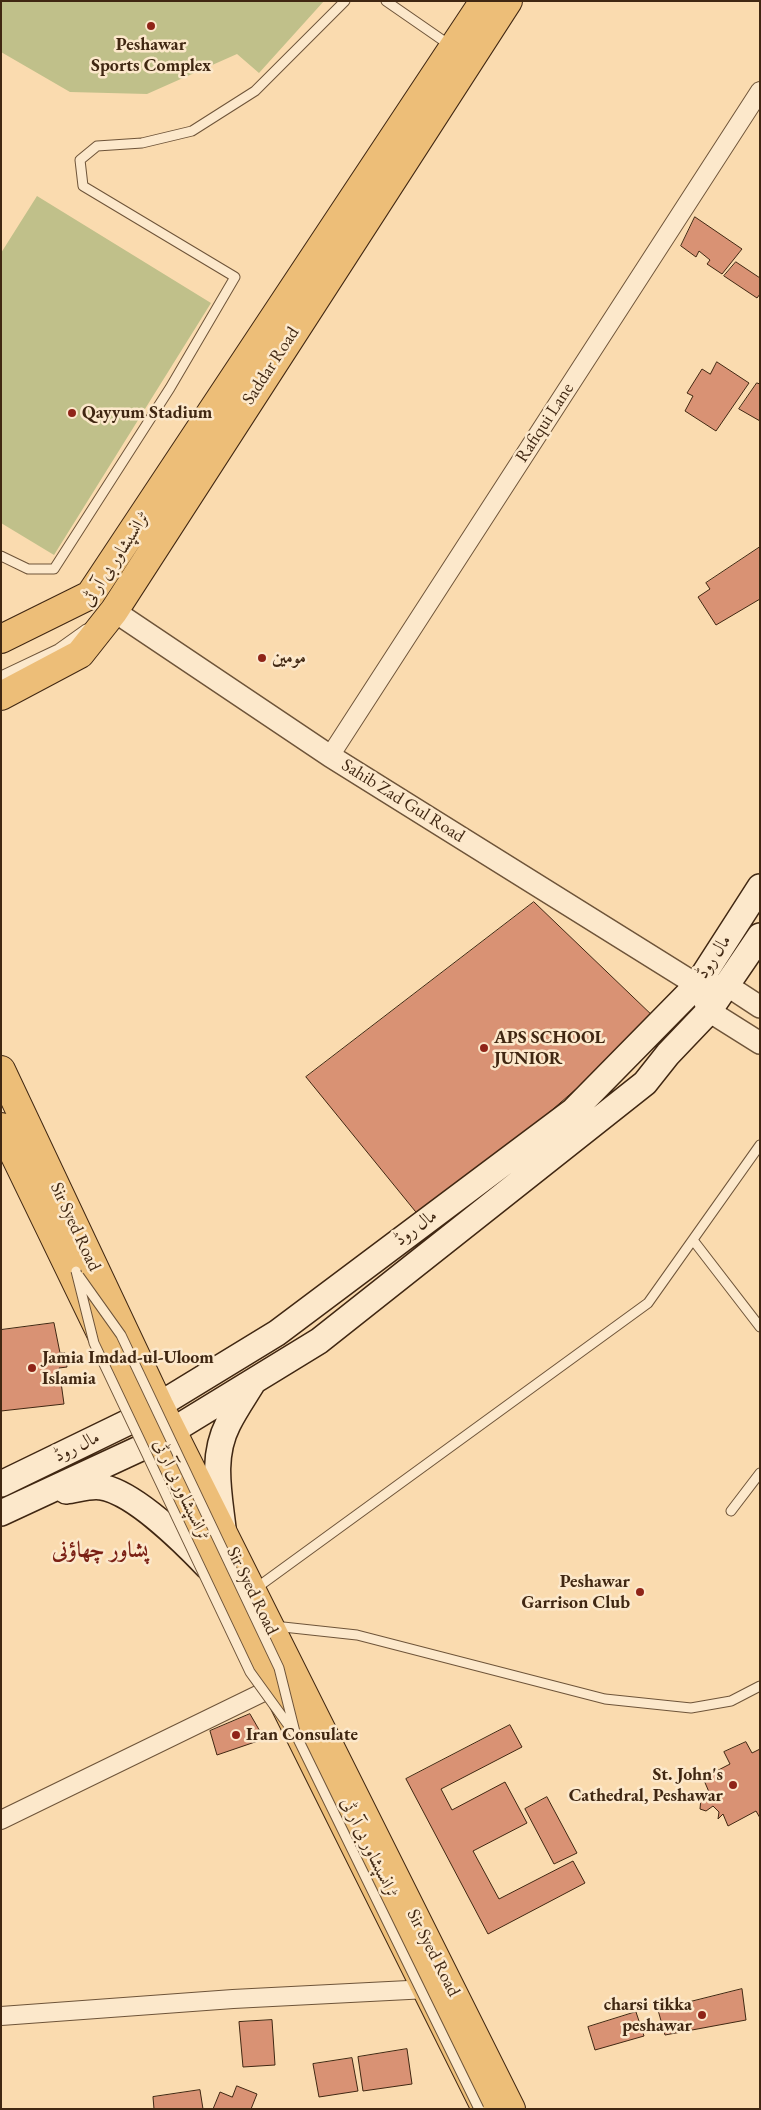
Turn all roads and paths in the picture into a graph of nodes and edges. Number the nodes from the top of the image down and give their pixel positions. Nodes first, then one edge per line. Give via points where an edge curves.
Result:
1 (345, 1) edge
2 (386, 1) edge
3 (484, 1) edge
4 (508, 1) edge
5 (460, 56) junction
6 (760, 91) edge
7 (195, 459) junction
8 (154, 531) dead end
9 (1, 556) edge
10 (109, 609) junction
11 (1, 639) edge
12 (1, 676) edge
13 (1, 696) edge
14 (330, 756) junction
15 (760, 887) edge
16 (760, 936) edge
17 (697, 984) junction
18 (728, 986) junction
19 (760, 1007) edge
20 (709, 1011) junction
21 (760, 1043) edge
22 (1, 1070) edge
23 (1, 1116) edge
24 (1, 1127) edge
25 (760, 1145) edge
26 (693, 1240) junction
27 (76, 1272) junction
28 (760, 1327) edge
29 (255, 1380) junction
30 (150, 1411) junction
31 (163, 1437) junction
32 (760, 1473) edge
33 (1, 1484) edge
34 (41, 1494) junction
35 (731, 1511) dead end
36 (1, 1513) edge
37 (223, 1533) junction
38 (226, 1585) junction
39 (252, 1591) junction
40 (269, 1626) junction
41 (276, 1686) junction
42 (760, 1686) edge
43 (297, 1737) junction
44 (1, 1820) edge
45 (428, 1989) junction
46 (1, 2016) edge
47 (479, 2109) edge
48 (486, 2109) edge
49 (511, 2109) edge

1 - 9 lane via 255,91 192,131 142,143 97,146 80,160 83,186 235,277 170,388 54,569 28,569
2 - 5 lane
3 - 5 main road, Saddar Road
4 - 5 main road, Saddar Road
5 - 7 main road, Saddar Road
6 - 14 street, Rafiqui Lane
7 - 8 lane, ٹرانسپشاور بی آر ٹی
7 - 10 main road, Saddar Road
7 - 11 main road, Saddar Road via 90,595
10 - 12 lane, ٹرانسپشاور بی آر ٹی via 94,624 58,649
10 - 13 main road, Saddar Road via 80,654
10 - 14 street, Sahib Zad Gul Road
14 - 17 street, Sahib Zad Gul Road
15 - 17 main road, مال روڈ
16 - 18 main road, مال روڈ
17 - 18 street, Sahib Zad Gul Road
17 - 20 street
17 - 30 main road, مال روڈ via 573,1111 277,1333
18 - 19 street, Sahib Zad Gul Road
18 - 20 main road, مال روڈ
20 - 21 street
20 - 29 main road, مال روڈ via 645,1083 319,1341
22 - 30 main road, Sir Syed Road
23 - 27 lane, ٹرانسپشاور بی آر ٹی
24 - 30 main road, Sir Syed Road
25 - 26 lane
26 - 28 lane
26 - 39 lane via 648,1302
27 - 43 lane, ٹرانسپشاور بی آر ٹی, bridge via 125,1344 279,1668
27 - 43 lane, ٹرانسپشاور بی آر ٹی, bridge via 94,1343 250,1672
29 - 31 main road, مال روڈ
29 - 37 main road via 227,1425 220,1447 217,1472
30 - 31 main road, Sir Syed Road
30 - 33 main road, مال روڈ
31 - 34 main road, مال روڈ
31 - 37 main road, Sir Syed Road
31 - 38 main road, Sir Syed Road
32 - 35 lane
34 - 36 main road, مال روڈ
34 - 38 main road via 100,1486 127,1497 163,1524
37 - 39 main road, Sir Syed Road
38 - 41 main road, Sir Syed Road
39 - 40 main road, Sir Syed Road
40 - 42 lane via 357,1635 605,1699 691,1708 731,1701
40 - 49 main road, Sir Syed Road
41 - 44 street
41 - 45 main road, Sir Syed Road
43 - 47 lane, ٹرانسپشاور بی آر ٹی, bridge
45 - 46 street
45 - 48 main road, Sir Syed Road

